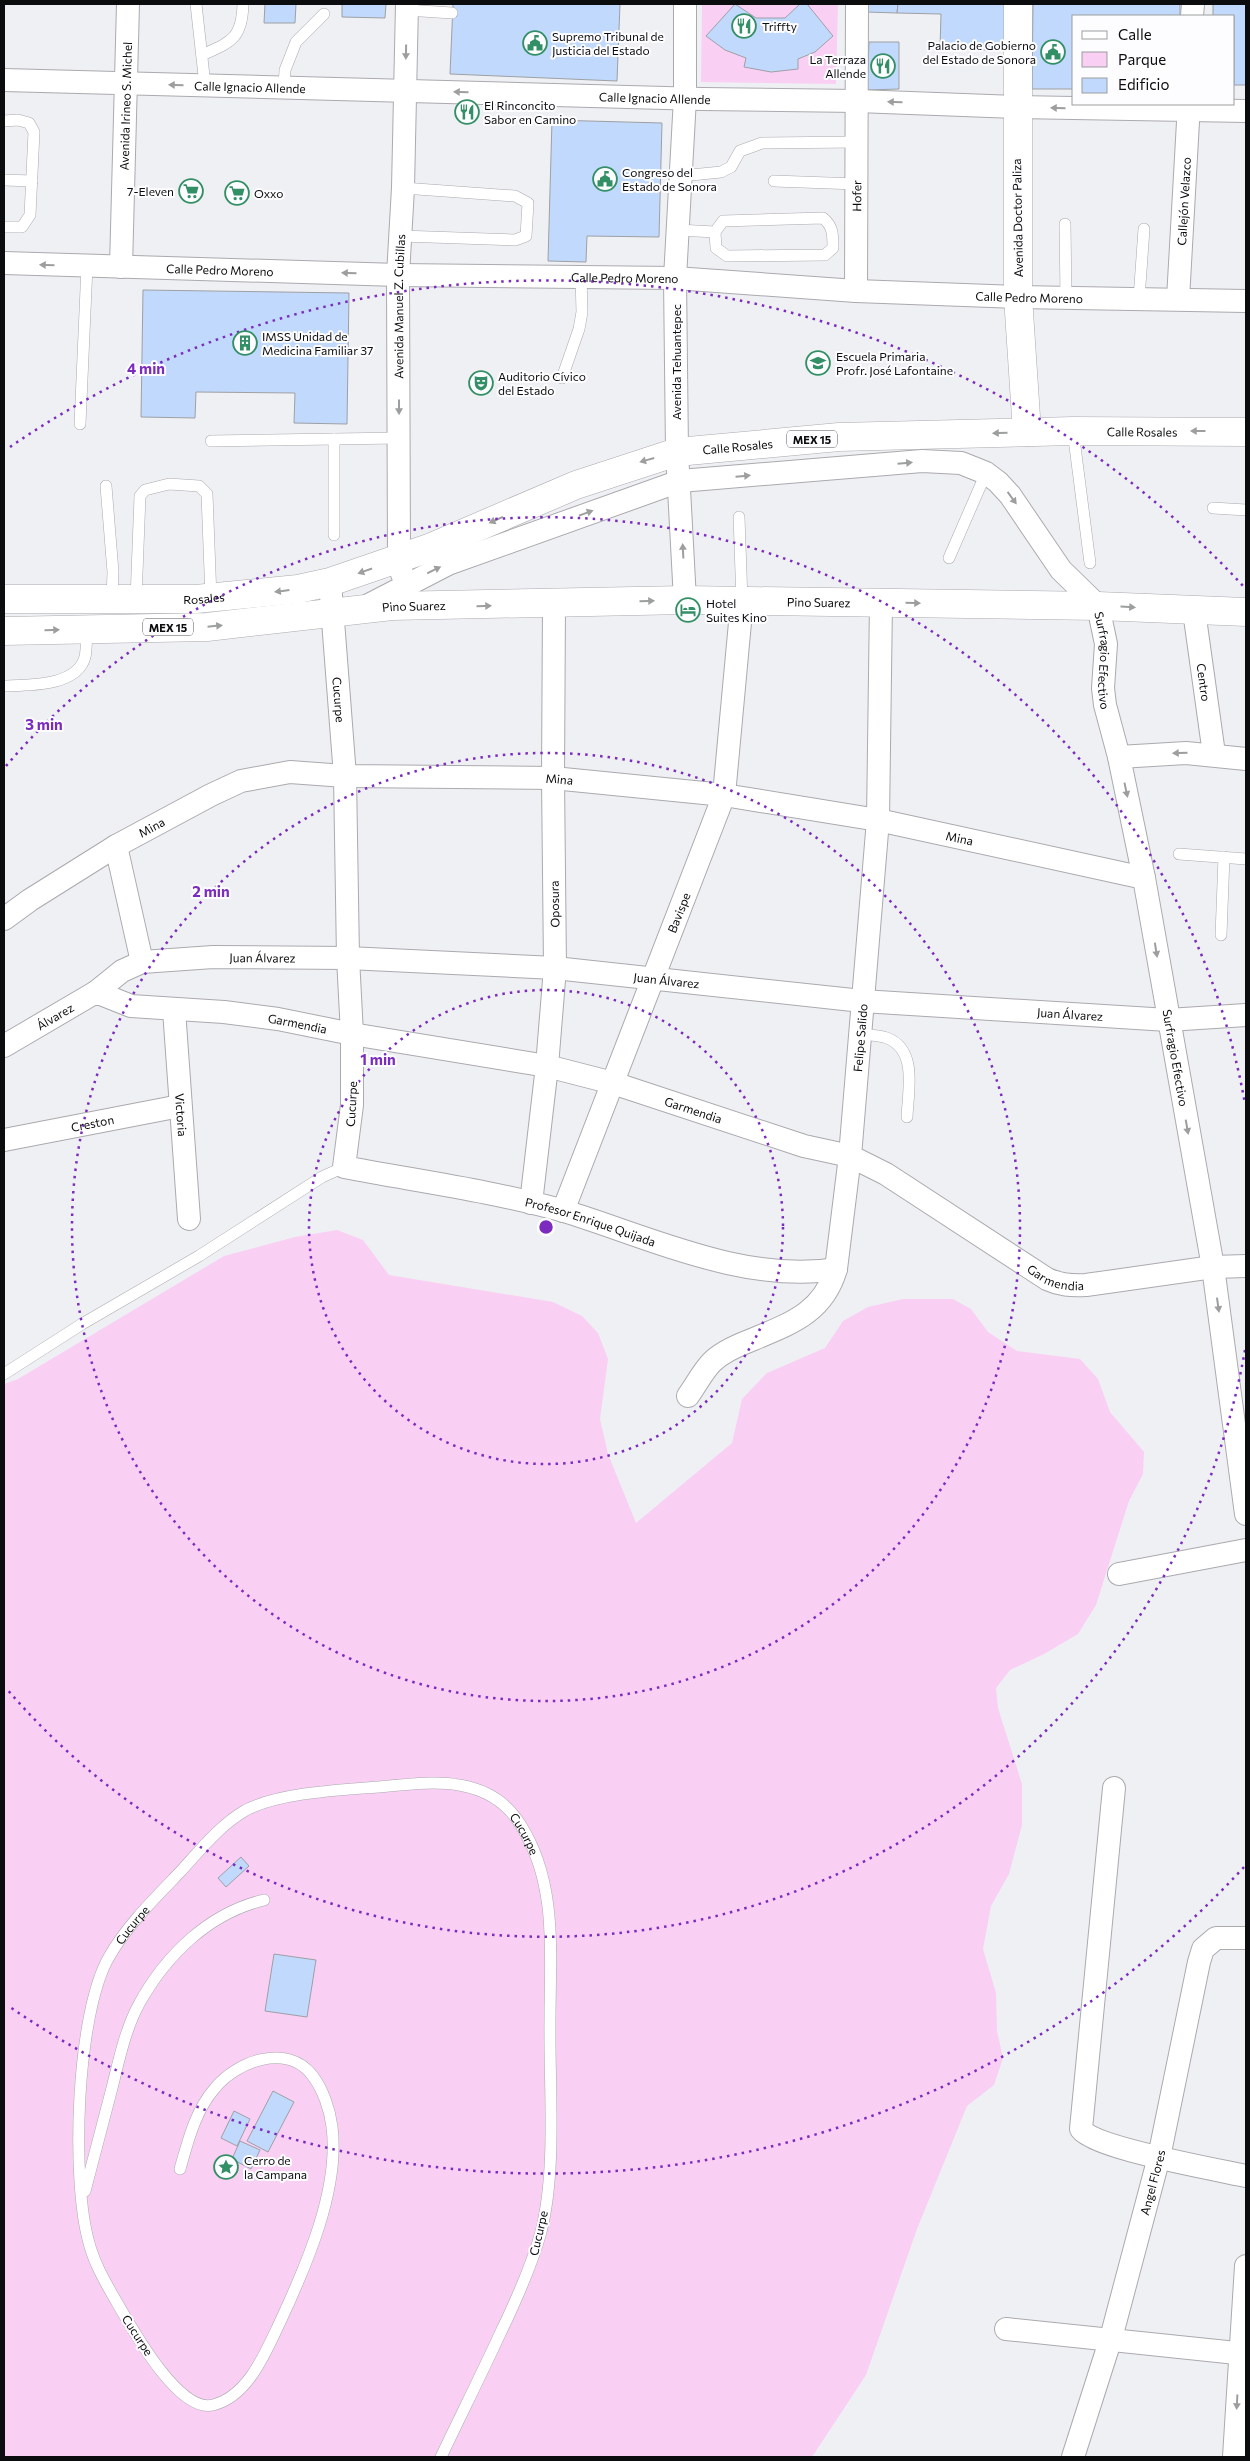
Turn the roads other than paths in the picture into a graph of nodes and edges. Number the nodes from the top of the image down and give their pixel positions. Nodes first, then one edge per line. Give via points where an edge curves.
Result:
1 (128, 4) edge
2 (196, 4) edge
3 (243, 4) edge
4 (685, 4) edge
5 (857, 4) edge
6 (1018, 4) edge
7 (407, 7) edge
8 (452, 13) dead end
9 (324, 14) dead end
10 (202, 55) junction
11 (4, 80) edge
12 (126, 83) junction
13 (204, 85) junction
14 (284, 87) junction
15 (405, 91) junction
16 (685, 98) junction
17 (857, 101) junction
18 (1016, 107) junction
19 (1189, 107) edge
20 (1246, 111) edge
21 (4, 121) edge
22 (857, 142) junction
23 (681, 176) junction
24 (4, 180) edge
25 (32, 180) junction
26 (774, 181) dead end
27 (857, 184) junction
28 (403, 188) junction
29 (1065, 224) dead end
30 (4, 227) edge
31 (1144, 229) dead end
32 (678, 230) junction
33 (715, 232) junction
34 (401, 236) junction
35 (4, 264) edge
36 (87, 266) junction
37 (121, 267) junction
38 (398, 274) junction
39 (581, 277) junction
40 (675, 278) junction
41 (856, 291) junction
42 (1018, 298) junction
43 (1066, 299) junction
44 (1139, 299) junction
45 (1178, 299) junction
46 (1246, 301) edge
47 (562, 378) dead end
48 (80, 424) dead end
49 (1073, 430) junction
50 (1027, 432) junction
51 (1246, 432) edge
52 (399, 438) junction
53 (334, 439) junction
54 (211, 441) dead end
55 (676, 452) junction
56 (986, 473) junction
57 (680, 481) junction
58 (106, 486) dead end
59 (1213, 508) dead end
60 (1246, 510) edge
61 (739, 517) dead end
62 (334, 535) dead end
63 (949, 558) dead end
64 (1090, 563) dead end
65 (330, 582) junction
66 (407, 583) junction
67 (211, 598) junction
68 (4, 599) edge
69 (124, 599) junction
70 (685, 600) junction
71 (742, 601) junction
72 (881, 602) junction
73 (554, 604) junction
74 (1098, 606) junction
75 (1194, 611) junction
76 (1246, 612) edge
77 (331, 613) junction
78 (87, 629) junction
79 (4, 631) edge
80 (4, 686) edge
81 (1214, 754) junction
82 (1119, 757) junction
83 (1246, 759) edge
84 (346, 776) junction
85 (553, 778) junction
86 (724, 795) junction
87 (878, 820) junction
88 (116, 846) junction
89 (1179, 854) dead end
90 (1224, 858) junction
91 (1246, 860) edge
92 (1144, 878) junction
93 (4, 919) edge
94 (1221, 935) dead end
95 (348, 958) junction
96 (142, 962) junction
97 (555, 968) junction
98 (654, 979) junction
99 (102, 995) junction
100 (862, 1001) junction
101 (174, 1010) junction
102 (1246, 1015) edge
103 (1168, 1020) junction
104 (352, 1034) junction
105 (860, 1034) junction
106 (4, 1046) edge
107 (547, 1066) junction
108 (613, 1083) junction
109 (180, 1106) junction
110 (907, 1117) dead end
111 (4, 1140) edge
112 (850, 1156) junction
113 (344, 1167) junction
114 (531, 1203) junction
115 (564, 1211) junction
116 (189, 1219) dead end
117 (1246, 1266) edge
118 (1213, 1267) junction
119 (836, 1269) junction
120 (4, 1374) edge
121 (688, 1396) dead end
122 (1246, 1514) edge
123 (1246, 1550) edge
124 (1119, 1574) dead end
125 (1114, 1788) dead end
126 (264, 1900) dead end
127 (1246, 1938) edge
128 (1159, 2157) junction
129 (180, 2169) dead end
130 (1246, 2176) edge
131 (81, 2203) junction
132 (1246, 2266) edge
133 (1006, 2329) dead end
134 (1111, 2338) junction
135 (1244, 2354) edge
136 (440, 2457) edge
137 (1074, 2457) edge
138 (1234, 2457) edge

1 - 12 street, Avenida Irineo S. Michel
2 - 10 lane
3 - 10 lane via 243,18 235,37
4 - 16 street, Avenida Tehuantepec
5 - 17 street, Hofer
6 - 18 main road, Avenida Doctor Paliza
7 - 8 lane
7 -> 15 street, Avenida Manuel Z. Cubillas
9 - 14 lane via 296,42 285,70
10 - 13 lane
11 - 12 street, Calle Ignacio Allende
13 -> 12 street, Calle Ignacio Allende
12 - 37 street, Avenida Irineo S. Michel
13 - 14 street, Calle Ignacio Allende
14 - 15 street, Calle Ignacio Allende
16 -> 15 street, Calle Ignacio Allende
15 - 28 street, Avenida Manuel Z. Cubillas
16 - 17 street, Calle Ignacio Allende
16 - 23 street, Avenida Tehuantepec
18 -> 17 street, Calle Ignacio Allende
17 - 22 street, Hofer
19 -> 18 street, Calle Ignacio Allende
18 - 42 main road, Avenida Doctor Paliza
19 - 20 street, Calle Ignacio Allende
19 - 45 street, Callejón Velazco
21 - 25 lane via 29,123 34,132
22 - 23 lane via 762,143 740,151 731,167 722,172
22 - 27 street, Hofer
23 - 32 street, Avenida Tehuantepec
24 - 25 lane
25 - 30 lane via 30,215 22,227
26 - 27 lane
27 - 41 street, Hofer
28 - 34 street, Avenida Manuel Z. Cubillas
28 - 34 lane via 515,196 528,203 526,236 515,240
29 - 43 lane
31 - 44 lane
32 - 33 lane
32 - 40 street, Avenida Tehuantepec
33 - 33 lane via 716,248 727,256 825,256 833,248 830,224 823,218 734,219 723,221
34 - 38 street, Avenida Manuel Z. Cubillas
36 -> 35 street, Calle Pedro Moreno
36 - 37 street, Calle Pedro Moreno
36 - 48 lane
38 -> 37 street, Calle Pedro Moreno
38 - 39 street, Calle Pedro Moreno
38 -> 52 street, Avenida Manuel Z. Cubillas
39 - 40 street, Calle Pedro Moreno
39 - 47 lane via 579,329
40 - 41 street, Calle Pedro Moreno
40 - 55 street, Avenida Tehuantepec
41 - 42 street, Calle Pedro Moreno
42 - 43 street, Calle Pedro Moreno
42 - 50 main road, Avenida Doctor Paliza
43 - 44 street, Calle Pedro Moreno
44 - 45 street, Calle Pedro Moreno
45 - 46 street, Calle Pedro Moreno
49 - 50 main road, Calle Rosales / MEX 15
51 -> 49 main road, Calle Rosales / MEX 15
49 - 64 lane
50 -> 55 main road, Calle Rosales / MEX 15 via 839,437
52 - 53 lane
52 - 66 street, Avenida Manuel Z. Cubillas
53 - 54 lane
53 - 62 lane
55 - 57 street, Avenida Tehuantepec
55 -> 66 main road, Calle Rosales / MEX 15 via 576,485 457,537
57 -> 56 street via 922,461 962,463
56 - 63 lane
56 -> 74 street via 1010,494 1061,570
66 -> 57 street via 448,564
70 -> 57 street, Avenida Tehuantepec
58 - 69 lane via 113,572
59 - 60 lane
61 - 71 lane
66 -> 65 main road, Rosales / MEX 15
65 -> 67 main road, Rosales / MEX 15 via 298,589
65 - 77 street, Cucurpe
66 -> 73 main road, Pino Suarez / MEX 15
66 - 77 main road, Pino Suarez / MEX 15 via 360,609
67 - 69 main road, Rosales / MEX 15
67 - 69 lane via 207,494 199,486 169,484 145,490 140,496
68 - 69 main road, Rosales / MEX 15
70 - 71 main road, Pino Suarez / MEX 15
73 -> 70 main road, Pino Suarez / MEX 15
71 - 72 main road, Pino Suarez / MEX 15
71 - 86 street, Bavispe
72 -> 74 main road, Pino Suarez / MEX 15
72 - 87 street, Felipe Salido
73 - 85 street, Oposura
74 -> 75 main road, Pino Suarez / MEX 15
74 - 82 street, Surfragio Efectivo via 1106,644 1105,705
75 - 76 main road, Pino Suarez / MEX 15
75 - 81 street, Centro
78 -> 77 main road, MEX 15 via 207,627
77 - 84 street, Cucurpe
79 -> 78 main road, MEX 15
78 - 80 lane via 85,657 73,672 49,683
81 -> 82 street
81 - 83 street
82 -> 92 street, Surfragio Efectivo
84 - 85 street, Mina
84 - 88 street, Mina via 290,772 241,781
84 - 95 street, Cucurpe
85 - 86 street, Mina
85 - 97 street, Oposura
86 - 87 street, Mina
86 - 98 street, Bavispe
87 - 92 street, Mina
87 - 100 street, Felipe Salido
88 - 93 street, Mina
88 - 96 street
89 - 90 lane
90 - 91 lane
90 - 94 lane
92 -> 103 street, Surfragio Efectivo
95 - 96 street, Juan Álvarez via 212,957
95 - 97 street, Juan Álvarez
95 - 104 street, Cucurpe
96 - 99 street, Juan Álvarez via 122,971
97 - 98 street, Juan Álvarez
97 - 107 street, Oposura
98 - 100 street, Juan Álvarez
98 - 108 street, Bavispe
99 - 101 street, Garmendia via 131,1006
99 - 106 street, Álvarez
100 - 103 street, Juan Álvarez
100 - 105 street, Felipe Salido
101 - 104 street, Garmendia via 246,1014
101 - 109 street, Victoria
102 - 103 street, Juan Álvarez
103 -> 118 street, Surfragio Efectivo
104 - 107 street, Garmendia
104 - 113 street, Cucurpe via 352,1105
105 - 110 lane via 887,1038 903,1049 908,1060
105 - 112 street, Felipe Salido
107 - 108 street, Garmendia
107 - 114 street, Oposura
108 - 112 street, Garmendia via 804,1146
108 - 115 street, Bavispe
109 - 111 street, Creston
109 - 116 street, Victoria
112 - 118 street, Garmendia via 886,1174 1058,1284 1086,1285
112 - 119 street, Felipe Salido
113 - 114 street, Profesor Enrique Quijada
113 - 120 lane via 322,1177
114 - 115 street, Profesor Enrique Quijada
115 - 119 street, Profesor Enrique Quijada via 740,1265 793,1273
117 - 118 street, Garmendia
118 -> 122 street, Surfragio Efectivo
119 - 121 street, Felipe Salido via 831,1287 821,1301 807,1312 734,1347 713,1361
123 - 124 street
125 - 128 street via 1081,2129 1091,2138
126 - 131 lane via 242,1906 198,1932 156,1976 138,2005 127,2033
127 - 128 street, Angel Flores via 1216,1938 1204,1949
128 - 130 street
128 - 134 street, Angel Flores
129 - 131 lane, Cucurpe via 192,2128 204,2103 216,2085 231,2073 249,2062 264,2058 294,2062 310,2072 323,2094 332,2127 328,2193 306,2261 263,2358 232,2396 215,2405 201,2406 186,2398 156,2364 97,2266 88,2241
131 - 136 lane, Cucurpe via 81,2077 88,2021 108,1958 153,1900 225,1824 251,1807 284,1797 425,1782 455,1783 481,1789 502,1802 518,1820 533,1847 550,1905 547,2194 542,2229 516,2300
132 - 135 street
133 - 134 street
134 - 135 street
134 - 137 street, Angel Flores
135 -> 138 street

